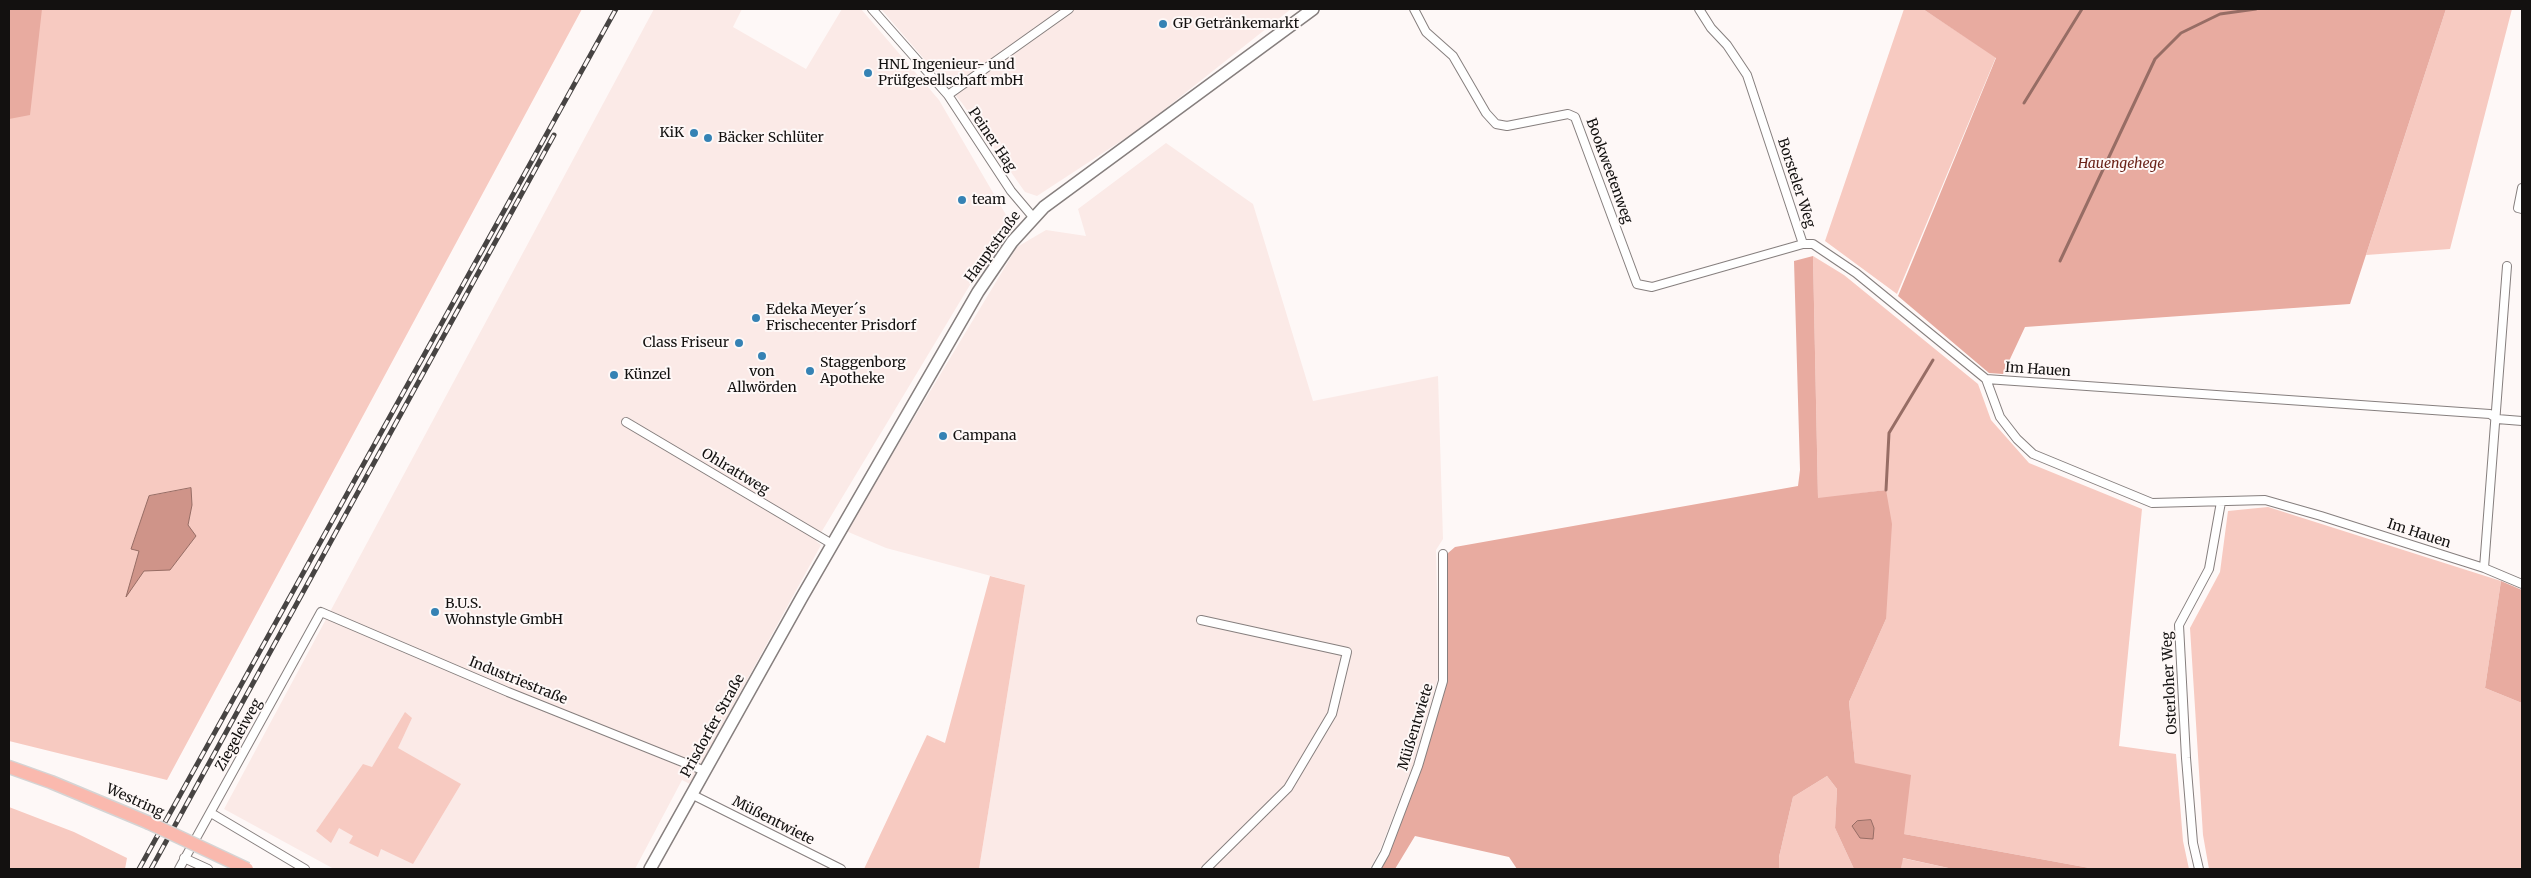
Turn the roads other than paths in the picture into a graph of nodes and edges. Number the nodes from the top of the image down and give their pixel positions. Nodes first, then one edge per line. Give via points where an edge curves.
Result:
1 (872, 9) edge
2 (1069, 9) edge
3 (1313, 9) edge
4 (1414, 9) edge
5 (1699, 9) edge
6 (948, 95) junction
7 (2522, 188) edge
8 (2522, 210) edge
9 (1033, 217) junction
10 (1803, 244) junction
11 (2506, 266) dead end
12 (1986, 379) junction
13 (2497, 419) junction
14 (2522, 421) edge
15 (626, 422) dead end
16 (2221, 502) junction
17 (832, 544) junction
18 (1443, 554) dead end
19 (2484, 568) junction
20 (2522, 584) edge
21 (802, 597) joint
22 (322, 612) joint
23 (1201, 620) dead end
24 (9, 767) edge
25 (705, 771) junction
26 (693, 795) junction
27 (210, 813) junction
28 (184, 858) junction
29 (179, 869) edge
30 (208, 869) edge
31 (247, 869) edge
32 (305, 869) edge
33 (650, 869) edge
34 (841, 869) edge
35 (1206, 869) edge
36 (1376, 869) edge
37 (2198, 869) edge

1 - 6 street, Peiner Hag
2 - 6 street
3 - 9 main road, Hauptstraße
4 - 10 street, Bookweetenweg via 1426,32 1453,56 1486,113 1496,124 1507,126 1568,114 1575,117 1637,284 1652,287
5 - 10 street, Borsteler Weg via 1747,75
6 - 9 street, Peiner Hag via 1011,191
7 - 8 street via 2518,208
9 - 17 main road, Hauptstraße via 978,292
10 - 12 street, Borsteler Weg via 1813,244 1856,273
11 - 13 street
12 - 13 street, Im Hauen via 2490,414
12 - 16 street, Im Hauen via 2000,417 2033,454 2152,503
13 - 14 street, Im Hauen
13 - 19 street
15 - 17 street, Ohlrattweg
16 - 19 street, Im Hauen via 2265,500
16 - 37 street, Osterloher Weg via 2209,569 2179,625 2186,758
17 - 21 main road, Hauptstraße
18 - 36 street, Müßentwiete via 1443,680 1418,766
19 - 20 street, Im Hauen
21 - 25 main road, Prisdorfer Straße
22 - 25 street, Industriestraße via 508,692
22 - 27 street, Ziegeleiweg
23 - 35 street via 1347,652 1332,714 1288,788
24 - 31 main road, Westring, bridge via 147,822
25 - 26 main road, Prisdorfer Straße
26 - 33 main road, Prisdorfer Straße
26 - 34 street, Müßentwiete
27 - 28 street, Ziegeleiweg
27 - 32 street
28 - 29 street, Ziegeleiweg
28 - 30 street

